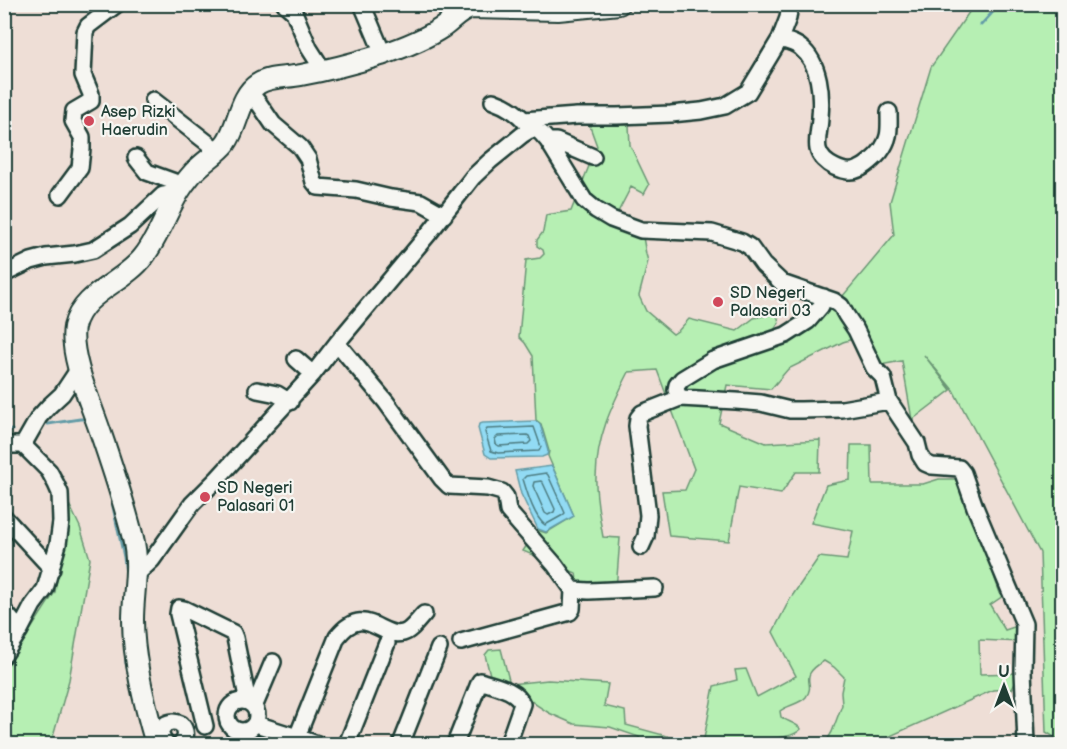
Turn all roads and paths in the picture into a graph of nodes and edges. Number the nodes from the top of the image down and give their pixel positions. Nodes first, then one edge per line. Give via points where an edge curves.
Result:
1 (117, 4) edge
2 (285, 4) edge
3 (362, 4) edge
4 (619, 4) edge
5 (790, 4) edge
6 (456, 9) edge
7 (780, 39) junction
8 (383, 54) junction
9 (323, 70) junction
10 (249, 91) junction
11 (153, 100) dead end
12 (493, 101) dead end
13 (889, 112) dead end
14 (527, 125) junction
15 (548, 141) junction
16 (218, 151) junction
17 (593, 157) dead end
18 (135, 158) dead end
19 (181, 189) junction
20 (60, 195) dead end
21 (444, 215) junction
22 (4, 273) edge
23 (824, 297) junction
24 (337, 343) junction
25 (296, 359) dead end
26 (78, 370) junction
27 (313, 375) junction
28 (257, 390) dead end
29 (680, 398) junction
30 (889, 401) junction
31 (290, 402) junction
32 (4, 445) edge
33 (22, 445) junction
34 (4, 517) edge
35 (641, 547) dead end
36 (51, 569) junction
37 (137, 574) junction
38 (656, 588) dead end
39 (573, 590) junction
40 (4, 611) edge
41 (424, 614) dead end
42 (20, 630) junction
43 (461, 642) dead end
44 (387, 643) dead end
45 (439, 648) dead end
46 (4, 656) edge
47 (273, 662) dead end
48 (251, 704) junction
49 (227, 720) junction
50 (256, 724) junction
51 (205, 726) junction
52 (183, 738) edge
53 (159, 741) edge
54 (296, 741) edge
55 (317, 744) edge
56 (347, 744) edge
57 (401, 744) edge
58 (455, 744) edge
59 (508, 744) edge
60 (1026, 744) edge

1 - 20 street via 85,32 83,75 91,101 74,111 73,121 82,137 80,168
2 - 9 street via 294,12
3 - 8 street
4 - 6 main road via 558,10
5 - 7 street
6 - 8 main road via 446,25
7 - 13 street via 800,47 812,63 821,97 818,149 822,158 835,168 858,170 879,153 889,136
7 - 14 street via 748,92 726,106 671,114 577,116
8 - 9 main road
9 - 10 main road via 271,79
10 - 16 main road via 236,126
10 - 21 street via 273,124 300,147 318,187 421,202
11 - 16 street
12 - 14 street via 507,105
14 - 15 street
14 - 21 street via 522,135 473,177
15 - 17 street
15 - 23 street via 584,200 596,210 641,230 712,233 742,242 782,283
16 - 19 main road via 195,170
18 - 19 street via 147,172
19 - 22 street via 163,195 130,226 93,250 46,256
19 - 26 main road via 142,258 79,312 74,330
21 - 24 street
23 - 29 street via 807,321 786,335 713,360 682,380 676,390
23 - 30 street via 841,306 874,368 883,377
24 - 27 street
24 - 39 street via 391,408 442,479 449,486 502,492 508,511
25 - 27 street
26 - 33 street via 62,394 39,417
26 - 37 main road via 132,535
27 - 31 street
28 - 31 street via 277,394
29 - 30 street via 761,403 790,410 842,409
29 - 35 street via 638,418 648,515
30 - 60 street via 917,443 925,463 959,468 963,473 1024,624
31 - 37 street via 192,504 152,560
32 - 33 street
33 - 36 street via 49,471 60,493 60,533
34 - 36 street
36 - 42 street via 45,589
37 - 53 main road via 135,650
38 - 39 street
39 - 43 street via 570,612
40 - 42 street
41 - 54 street via 405,633 391,633 365,622 343,630
42 - 46 street
44 - 56 street
45 - 57 street
47 - 48 street
48 - 49 street via 243,700 233,704
48 - 50 street via 258,714
48 - 51 street via 232,633 179,608
49 - 50 street via 239,731
49 - 51 street
50 - 54 street
51 - 52 street
52 - 53 street via 181,724 173,722 162,728
54 - 55 street
58 - 59 street via 480,681 514,693 522,704

